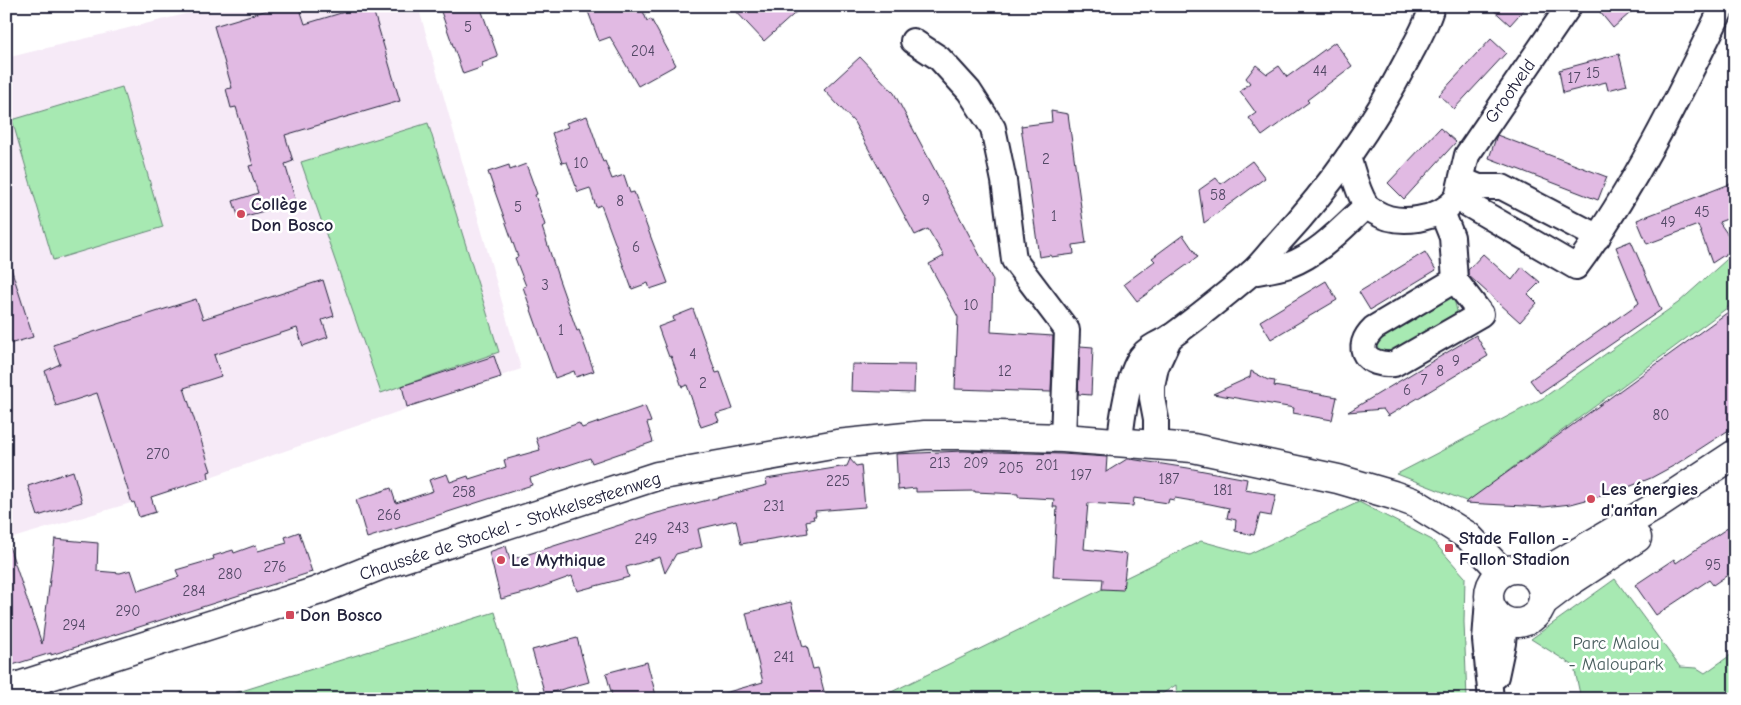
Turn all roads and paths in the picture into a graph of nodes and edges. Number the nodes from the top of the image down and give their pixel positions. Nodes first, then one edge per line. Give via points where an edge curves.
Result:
1 (1569, 6) edge
2 (1724, 6) edge
3 (1433, 11) edge
4 (913, 40) dead end
5 (1348, 157) junction
6 (1454, 197) junction
7 (1366, 206) junction
8 (1598, 237) junction
9 (1251, 273) junction
10 (1454, 280) junction
11 (1170, 337) junction
12 (1063, 438) junction
13 (1120, 441) junction
14 (1156, 444) junction
15 (1735, 454) edge
16 (1735, 473) edge
17 (1507, 570) junction
18 (1540, 590) junction
19 (1488, 599) junction
20 (1505, 622) junction
21 (6, 690) edge
22 (1492, 697) edge

1 - 6 street, Grootveld via 1472,146
2 - 8 street via 1671,113
3 - 5 street via 1385,100
4 - 12 street via 939,58 969,92 993,128 1004,181 1014,260 1067,330
5 - 7 street
5 - 9 street via 1303,216
6 - 7 street via 1407,220 1385,217
6 - 8 street via 1479,187 1502,188
6 - 8 street via 1576,267
6 - 10 street
7 - 9 street via 1300,260
9 - 11 street
10 - 10 street via 1481,314 1394,364 1383,365 1364,354 1363,345 1374,328
11 - 13 street via 1145,352 1137,363 1132,374
11 - 14 street via 1156,367 1152,386
12 - 13 street, Chaussée de Stockel - Stokkelsesteenweg
12 - 21 street, Chaussée de Stockel - Stokkelsesteenweg via 925,435 799,450 657,476 379,566 317,591
13 - 14 street, Chaussée de Stockel - Stokkelsesteenweg
14 - 17 street, Chaussée de Stockel - Stokkelsesteenweg via 1193,448 1394,494 1438,516 1468,536
15 - 18 street via 1654,508 1556,565
16 - 18 street via 1568,583
17 - 18 street, Chaussée de Stockel - Stokkelsesteenweg via 1530,572
17 - 19 street via 1493,581
18 - 20 street via 1538,613 1529,621
19 - 20 street via 1491,608
19 - 22 street via 1485,640
20 - 22 street

